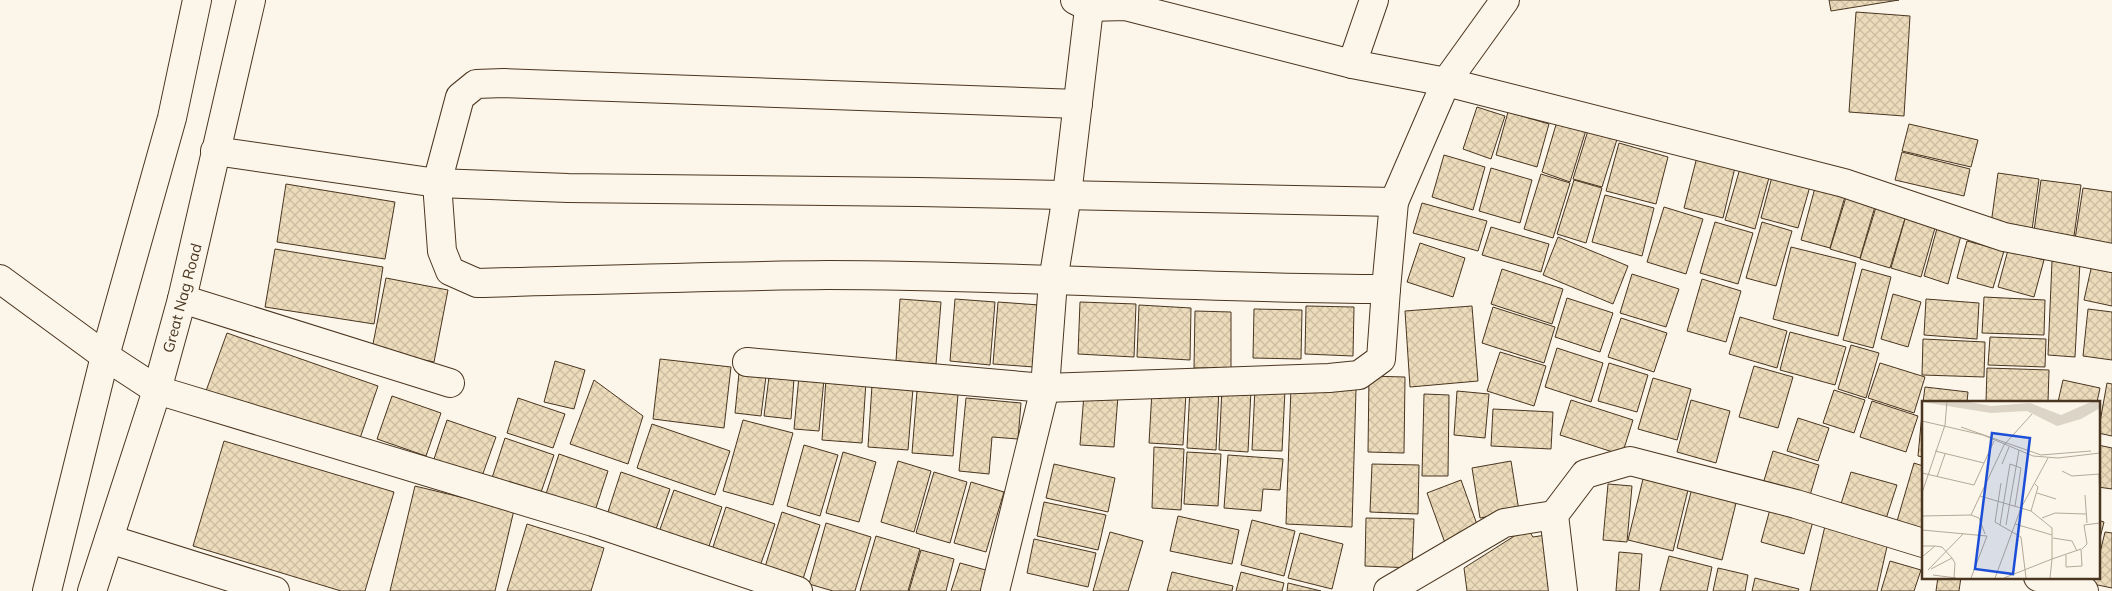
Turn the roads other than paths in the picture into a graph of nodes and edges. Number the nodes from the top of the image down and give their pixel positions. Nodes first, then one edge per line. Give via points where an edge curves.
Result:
1 (197, 0) edge
2 (251, 0) edge
3 (1374, 0) edge
4 (1505, 0) edge
5 (1085, 2) edge
6 (1352, 64) junction
7 (1446, 82) junction
8 (1078, 104) junction
9 (215, 151) junction
10 (437, 183) junction
11 (1067, 195) junction
12 (1394, 202) junction
13 (2112, 258) edge
14 (0, 279) edge
15 (1053, 280) junction
16 (1386, 289) junction
17 (182, 299) junction
18 (105, 356) junction
19 (747, 362) dead end
20 (450, 383) dead end
21 (1045, 388) junction
22 (157, 390) junction
23 (1554, 516) junction
24 (109, 539) junction
25 (1922, 543) edge
26 (2041, 578) edge
27 (47, 591) edge
28 (92, 591) edge
29 (275, 591) edge
30 (798, 591) edge
31 (995, 591) edge
32 (1388, 591) edge
33 (1563, 591) edge
34 (2084, 591) edge

1 - 18 street via 172,118
2 - 9 street, Great Nag Road
3 - 6 street
4 - 7 street
5 - 6 street via 1125,6
5 - 8 street
6 - 7 street
7 - 12 street
7 - 13 street via 1844,183 2004,237
8 - 10 street via 476,84 460,97
8 - 11 street
9 - 10 street
9 - 17 street, Great Nag Road
10 - 11 street via 568,188
10 - 15 street via 442,251 450,272 477,282 829,275
11 - 12 street
11 - 15 street
12 - 16 street
14 - 18 street
15 - 16 street via 1262,289
15 - 21 street
16 - 21 street via 1381,359 1359,375
17 - 20 street
17 - 22 street, Great Nag Road
18 - 22 street
18 - 27 street
19 - 21 street
21 - 31 street
22 - 24 street, Great Nag Road
22 - 30 street via 593,522
23 - 25 street via 1585,474 1630,461 1796,504
23 - 32 street via 1504,523
23 - 33 street
24 - 28 street, Great Nag Road
24 - 29 street
26 - 34 street

